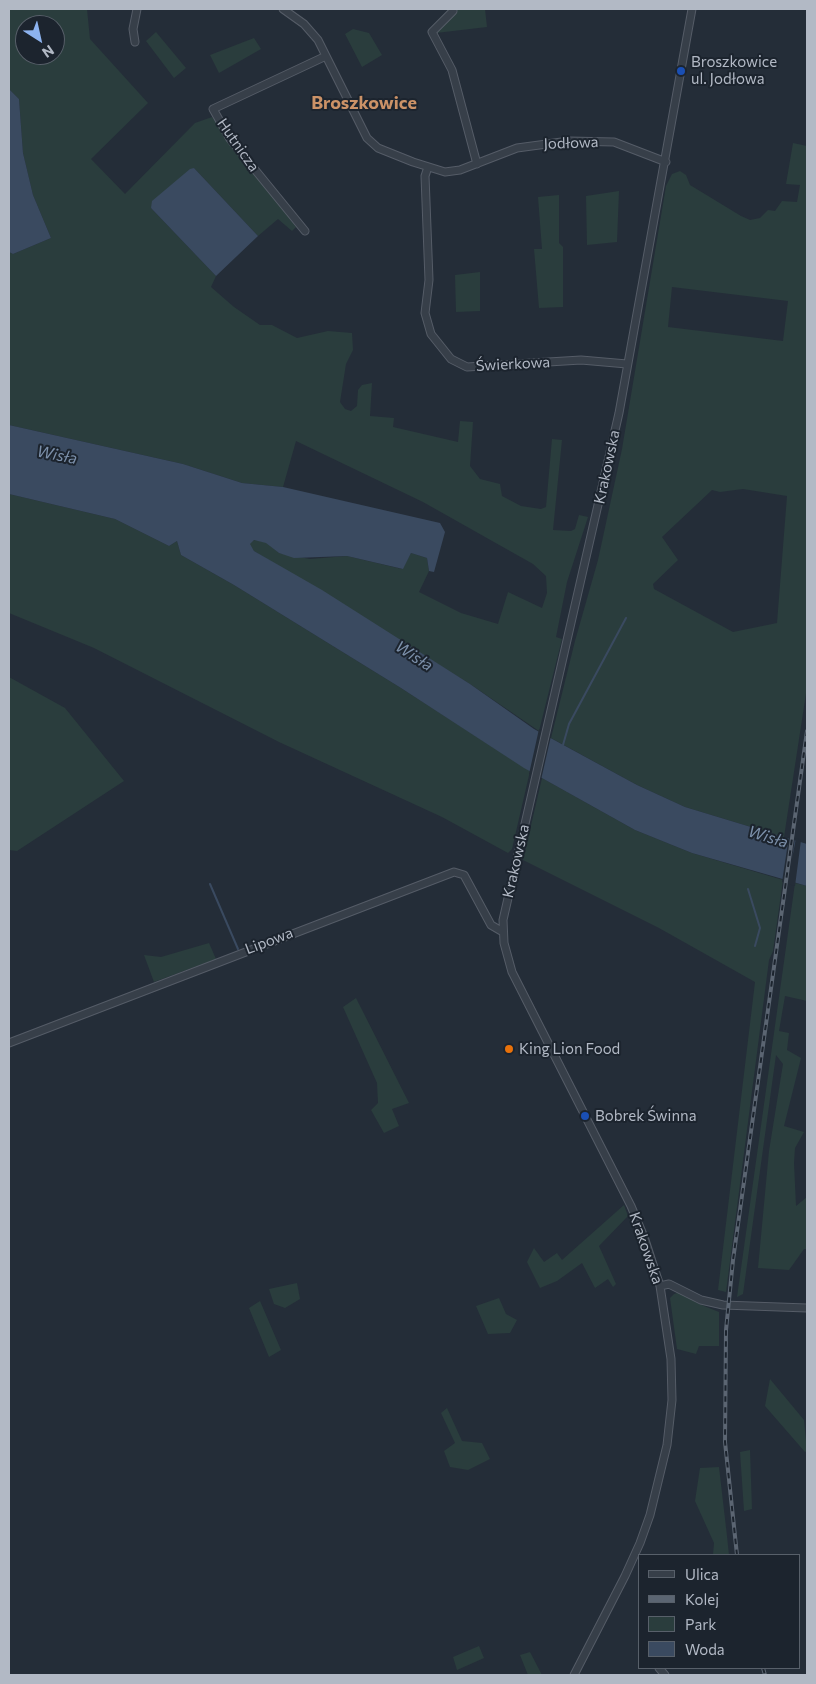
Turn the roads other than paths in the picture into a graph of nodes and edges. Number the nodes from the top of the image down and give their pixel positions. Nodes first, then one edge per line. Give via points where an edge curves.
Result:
1 (137, 9) edge
2 (283, 9) edge
3 (692, 9) edge
4 (453, 11) dead end
5 (135, 42) dead end
6 (326, 56) junction
7 (666, 162) junction
8 (477, 164) junction
9 (428, 167) junction
10 (305, 231) dead end
11 (628, 364) junction
12 (503, 932) junction
13 (9, 1043) edge
14 (660, 1286) junction
15 (807, 1308) edge
16 (574, 1675) edge

1 - 5 street via 133,29
2 - 6 street, Jodłowa via 312,33
3 - 7 street, Krakowska
4 - 8 street via 432,32 452,70
6 - 9 street, Jodłowa via 367,138 378,148
6 - 10 street, Hutnicza via 213,109 230,139
7 - 8 street, Jodłowa via 614,142 564,141 517,148
7 - 11 street, Krakowska
8 - 9 street, Jodłowa via 445,172
9 - 11 street, Świerkowa via 424,176 429,280 425,313 431,334 451,359 467,367 581,360
11 - 12 street, Krakowska via 518,851
12 - 13 street, Lipowa via 491,925 464,874 454,872
12 - 14 street, Krakowska via 512,972 631,1206
14 - 15 street via 669,1284 701,1300 724,1305
14 - 16 street, Krakowska via 671,1359 672,1400 662,1469 640,1543

